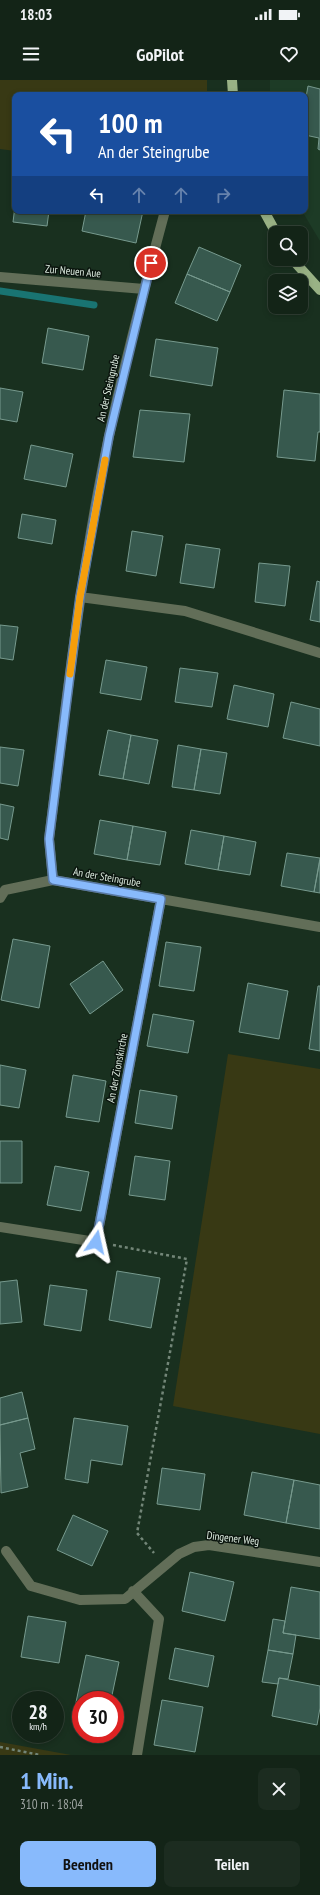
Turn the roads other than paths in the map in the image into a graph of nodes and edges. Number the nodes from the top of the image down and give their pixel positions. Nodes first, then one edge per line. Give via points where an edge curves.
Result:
1 (232, 80) edge
2 (233, 92) edge
3 (164, 214) edge
4 (266, 214) edge
5 (272, 226) edge
6 (298, 266) edge
7 (0, 277) edge
8 (144, 289) junction
9 (320, 290) edge
10 (80, 597) junction
11 (320, 653) edge
12 (53, 880) junction
13 (0, 898) edge
14 (161, 899) junction
15 (320, 927) edge
16 (0, 1227) edge
17 (6, 1551) dead end
18 (320, 1562) edge
19 (133, 1592) junction
20 (137, 1755) edge

1 - 2 main road
3 - 8 street, An der Steingrube
4 - 5 main road
6 - 9 main road
7 - 8 street, Zur Neuen Aue
8 - 10 street, An der Steingrube via 109,436
10 - 11 street via 185,611
10 - 12 street, An der Steingrube via 49,839
12 - 13 street via 6,890
12 - 14 street, An der Steingrube
14 - 15 street, An der Steingrube
14 - 16 street, An der Zionskirche via 96,1242
17 - 19 street, Dingener Weg via 31,1586 80,1600 125,1599
18 - 19 street, Dingener Weg via 209,1545 194,1547 179,1554
19 - 20 street via 158,1619

